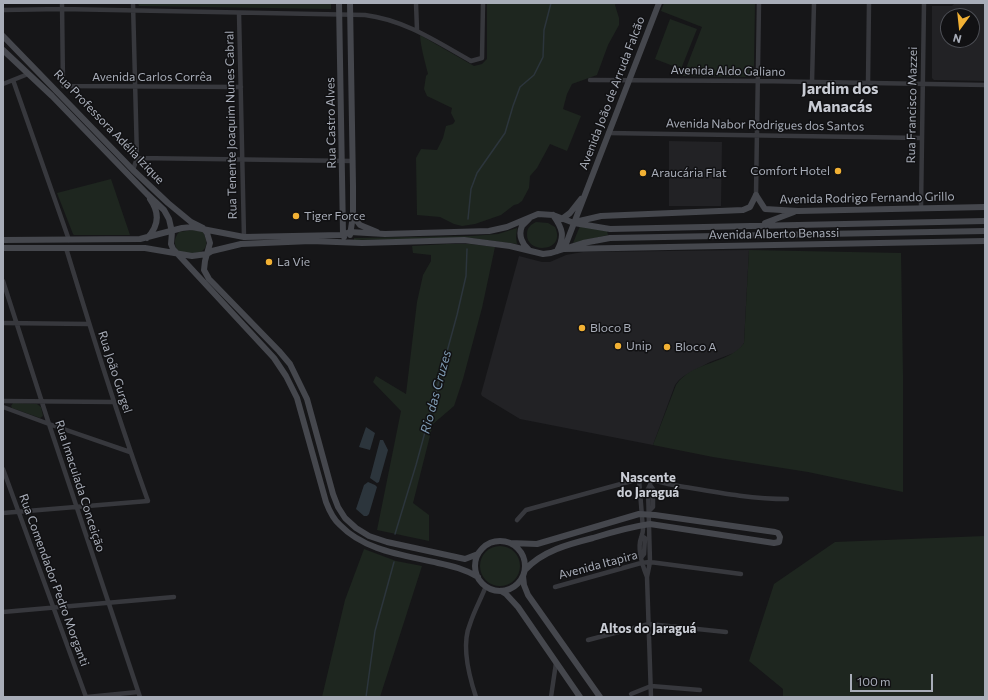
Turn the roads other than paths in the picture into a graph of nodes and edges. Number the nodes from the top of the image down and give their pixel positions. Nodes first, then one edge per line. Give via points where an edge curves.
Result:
1 (62, 3) edge
2 (133, 3) edge
3 (339, 3) edge
4 (350, 3) edge
5 (416, 3) edge
6 (483, 3) edge
7 (659, 3) edge
8 (759, 3) edge
9 (814, 3) edge
10 (869, 3) edge
11 (924, 3) edge
12 (62, 9) junction
13 (3, 10) edge
14 (133, 12) junction
15 (239, 13) junction
16 (340, 14) junction
17 (350, 14) junction
18 (417, 30) junction
19 (3, 36) edge
20 (3, 50) edge
21 (28, 74) junction
22 (13, 80) junction
23 (590, 80) dead end
24 (629, 80) junction
25 (759, 81) junction
26 (812, 82) junction
27 (868, 83) junction
28 (3, 84) edge
29 (923, 84) junction
30 (985, 85) edge
31 (63, 86) junction
32 (135, 86) junction
33 (241, 87) junction
34 (57, 91) junction
35 (52, 96) junction
36 (608, 133) junction
37 (758, 136) junction
38 (922, 138) junction
39 (137, 158) junction
40 (241, 160) junction
41 (342, 161) junction
42 (353, 161) junction
43 (133, 170) junction
44 (130, 177) junction
45 (342, 186) junction
46 (353, 186) junction
47 (586, 191) junction
48 (146, 194) junction
49 (756, 196) junction
50 (985, 207) edge
51 (921, 208) junction
52 (798, 211) junction
53 (553, 215) junction
54 (353, 216) junction
55 (532, 216) junction
56 (562, 218) junction
57 (985, 221) edge
58 (574, 223) junction
59 (760, 225) junction
60 (203, 228) junction
61 (985, 231) edge
62 (172, 232) junction
63 (350, 232) junction
64 (343, 234) junction
65 (383, 234) junction
66 (244, 237) junction
67 (147, 238) junction
68 (3, 240) edge
69 (68, 240) junction
70 (985, 241) edge
71 (348, 243) junction
72 (3, 248) edge
73 (66, 248) junction
74 (564, 249) junction
75 (528, 250) junction
76 (556, 251) junction
77 (177, 254) junction
78 (207, 254) junction
79 (3, 281) edge
80 (3, 323) edge
81 (16, 323) junction
82 (89, 324) junction
83 (3, 401) edge
84 (42, 401) junction
85 (114, 402) junction
86 (3, 407) edge
87 (49, 424) junction
88 (130, 452) junction
89 (3, 469) edge
90 (639, 479) junction
91 (650, 479) junction
92 (787, 499) dead end
93 (77, 507) junction
94 (19, 512) junction
95 (3, 513) edge
96 (650, 513) junction
97 (642, 514) junction
98 (517, 520) dead end
99 (646, 524) junction
100 (510, 543) junction
101 (478, 554) junction
102 (650, 562) junction
103 (641, 563) junction
104 (525, 570) junction
105 (741, 574) dead end
106 (523, 576) junction
107 (478, 577) junction
108 (647, 577) junction
109 (486, 586) junction
110 (555, 587) dead end
111 (501, 591) junction
112 (174, 597) dead end
113 (108, 603) junction
114 (53, 607) junction
115 (3, 612) edge
116 (649, 624) junction
117 (726, 632) dead end
118 (588, 640) dead end
119 (556, 663) junction
120 (651, 686) junction
121 (700, 690) dead end
122 (138, 692) junction
123 (631, 694) dead end
124 (87, 697) edge
125 (140, 697) edge
126 (476, 697) edge
127 (551, 697) edge
128 (580, 697) edge
129 (600, 697) edge
130 (651, 697) edge

1 - 12 street
2 - 14 street
3 - 16 street, Rua Castro Alves
4 - 17 street, Rua Castro Alves
5 - 18 street
6 - 18 street via 482,58 471,61
7 - 24 street, Avenida João de Arruda Falcão
8 - 25 street
9 - 26 street
10 - 27 street
11 - 29 street, Rua Francisco Mazzei
12 - 13 street
12 - 14 street
12 - 31 street
14 - 15 street
14 - 32 street
15 - 16 street
15 - 33 street, Rua Tenente Joaquim Nunes Cabral
16 - 17 street
16 - 41 street, Rua Castro Alves
17 - 18 street via 381,17
17 - 42 street, Rua Castro Alves
19 - 34 street, Rua Professora Adélia Izique
20 - 21 street, Rua Professora Adélia Izique
21 - 22 street
21 - 35 street, Rua Professora Adélia Izique
22 - 28 street
22 - 69 street
23 - 24 street, Avenida Aldo Galiano
24 - 25 street, Avenida Aldo Galiano
24 - 36 street, Avenida João de Arruda Falcão
25 - 26 street, Avenida Aldo Galiano
25 - 37 street
26 - 27 street, Avenida Aldo Galiano
27 - 29 street, Avenida Aldo Galiano
29 - 30 street, Avenida Aldo Galiano
29 - 38 street, Rua Francisco Mazzei
31 - 32 street, Avenida Carlos Corrêa
31 - 34 street
32 - 33 street, Avenida Carlos Corrêa
32 - 39 street
33 - 40 street, Rua Tenente Joaquim Nunes Cabral
34 - 35 street
34 - 43 street, Rua Professora Adélia Izique
35 - 44 street, Rua Professora Adélia Izique
36 - 37 street, Avenida Nabor Rodrigues dos Santos
36 - 47 street, Avenida João de Arruda Falcão
37 - 38 street, Avenida Nabor Rodrigues dos Santos
37 - 49 street
38 - 51 street, Rua Francisco Mazzei
39 - 40 street
39 - 43 street
40 - 41 street
40 - 66 street, Rua Tenente Joaquim Nunes Cabral
41 - 42 street
41 - 45 street, Rua Castro Alves
42 - 46 street, Rua Castro Alves
43 - 44 street
43 - 60 street, Rua Professora Adélia Izique via 168,203 191,222
44 - 48 street, Rua Professora Adélia Izique
45 - 46 street
45 - 64 street, Rua Castro Alves
46 - 54 street, Rua Castro Alves
47 - 56 street, Avenida João de Arruda Falcão via 570,213
47 - 58 street, Avenida João de Arruda Falcão
48 - 62 street, Rua Professora Adélia Izique via 164,210
48 - 67 street via 156,209 158,219
49 - 52 street, Avenida Rodrigo Fernando Grillo via 765,208
49 - 58 street via 750,207 743,210 601,216
50 - 51 street, Avenida Rodrigo Fernando Grillo
51 - 52 street, Avenida Rodrigo Fernando Grillo
52 - 59 street
53 - 55 street
53 - 56 street
53 - 76 street via 562,231
54 - 63 street, Rua Castro Alves
54 - 65 street via 363,226
55 - 65 street via 508,227 489,231
55 - 75 street via 522,226 521,234 524,246
56 - 58 street
57 - 59 street
58 - 59 street via 610,229
58 - 74 street, Avenida João de Arruda Falcão
60 - 62 street via 182,228
60 - 66 street
60 - 78 street via 210,243
61 - 74 street via 610,238
62 - 67 street
62 - 77 street via 171,244
63 - 64 street
63 - 65 street
63 - 71 street, Rua Castro Alves
64 - 66 street
64 - 71 street, Rua Castro Alves
67 - 69 street
68 - 69 street
70 - 74 street, Avenida Alberto Benassi
71 - 75 street via 464,240
71 - 78 street via 311,241 242,244
72 - 73 street
73 - 77 street via 145,248
73 - 82 street, Rua João Gurgel
74 - 76 street
75 - 76 street via 543,254
77 - 78 street
77 - 107 street via 274,358 286,376 297,398 326,502 339,525 369,546 456,567
78 - 101 street via 204,268 208,279 279,351 291,367 307,399 333,494 345,518 369,536 387,542 465,559
79 - 81 street, Rua Imaculada Conceição
80 - 81 street
81 - 82 street
81 - 84 street, Rua Imaculada Conceição
82 - 85 street, Rua João Gurgel
83 - 84 street
84 - 85 street
84 - 87 street, Rua Imaculada Conceição
85 - 88 street, Rua João Gurgel
86 - 87 street
87 - 88 street
87 - 93 street, Rua Imaculada Conceição
88 - 93 street, Rua João Gurgel via 148,501
89 - 94 street, Rua Comendador Pedro Morganti
90 - 91 street
90 - 97 street
90 - 98 street via 526,510
91 - 92 street via 724,494
91 - 96 street via 653,507
93 - 94 street
93 - 113 street, Rua Imaculada Conceição
94 - 95 street
94 - 114 street, Rua Comendador Pedro Morganti
96 - 97 street
96 - 99 street
96 - 99 street via 775,532 780,537 779,542
97 - 99 street
97 - 100 street via 537,544
99 - 102 street
99 - 103 street via 640,538
99 - 104 street via 559,547 531,563
100 - 101 street via 501,541 488,544
100 - 104 street via 522,554
101 - 107 street
102 - 103 street, Avenida Itapira
102 - 105 street, Avenida Itapira
102 - 108 street
103 - 108 street
103 - 110 street, Avenida Itapira
104 - 106 street
106 - 111 street via 514,586
106 - 129 street via 528,595
107 - 109 street
108 - 116 street
109 - 111 street
109 - 126 street via 469,625 466,645 467,662
111 - 119 street via 518,606
112 - 113 street
113 - 114 street
113 - 122 street, Rua Imaculada Conceição
114 - 115 street
114 - 124 street, Rua Comendador Pedro Morganti
116 - 117 street
116 - 118 street
116 - 120 street
119 - 127 street
119 - 128 street
120 - 121 street
120 - 123 street
120 - 130 street
122 - 124 street
122 - 125 street, Rua Imaculada Conceição

